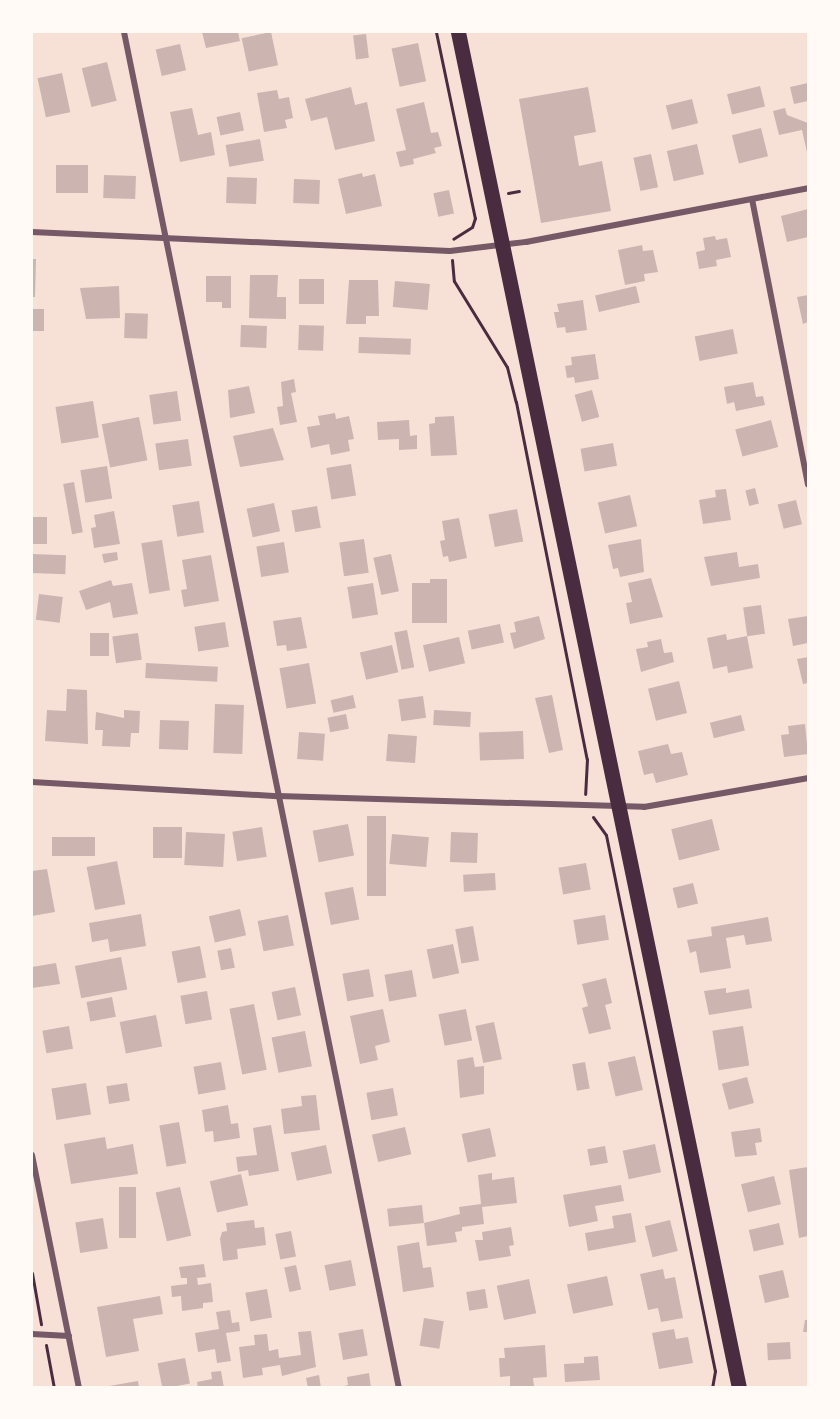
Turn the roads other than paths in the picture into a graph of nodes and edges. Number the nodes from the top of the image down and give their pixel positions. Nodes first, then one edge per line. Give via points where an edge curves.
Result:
1 (124, 32) edge
2 (458, 32) edge
3 (808, 188) edge
4 (752, 199) junction
5 (32, 232) edge
6 (164, 238) junction
7 (503, 246) junction
8 (808, 485) edge
9 (808, 778) edge
10 (32, 782) edge
11 (278, 796) junction
12 (621, 806) junction
13 (32, 1155) edge
14 (32, 1334) edge
15 (69, 1336) junction
16 (78, 1388) edge
17 (399, 1388) edge
18 (739, 1388) edge

1 - 6 street
2 - 7 highway
3 - 4 street
4 - 7 street
4 - 8 street
5 - 6 street
6 - 7 street via 450,251
6 - 11 street
7 - 12 highway
9 - 12 street via 644,807
10 - 11 street
11 - 12 street
11 - 17 street
12 - 18 highway
13 - 15 street
14 - 15 street
15 - 16 street

